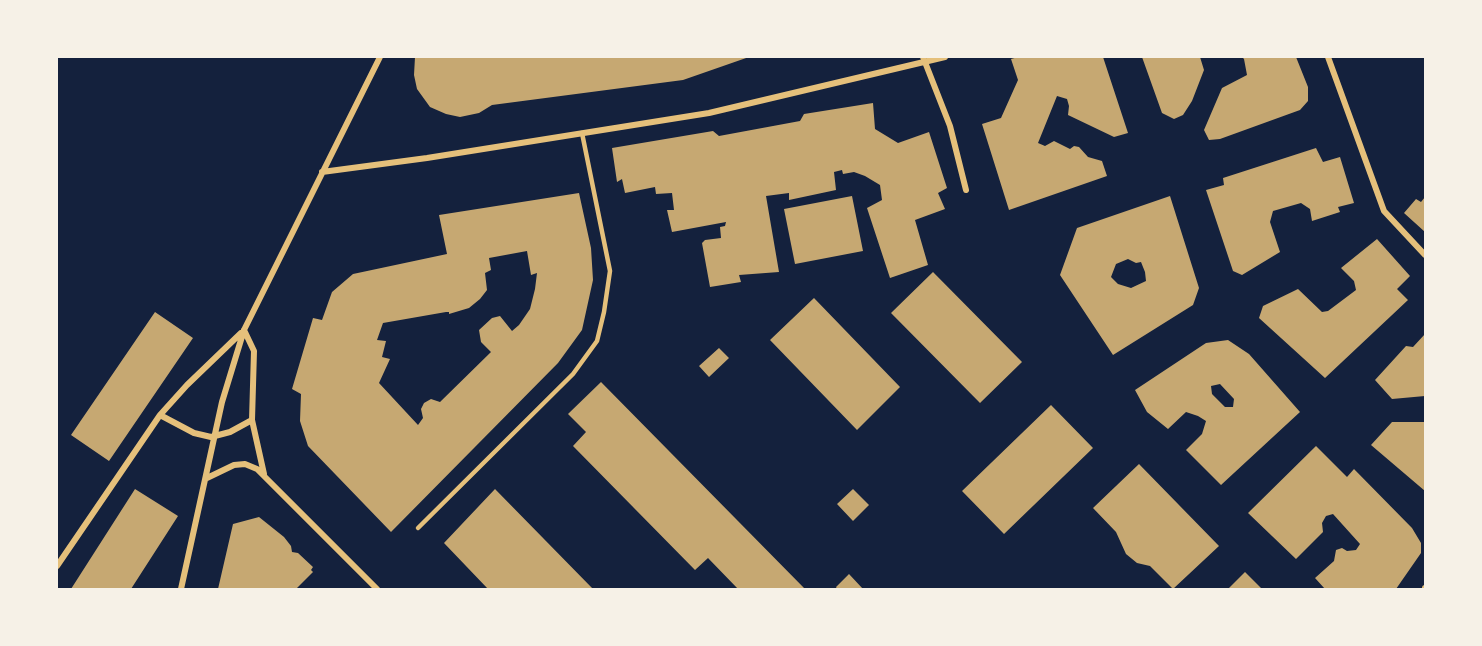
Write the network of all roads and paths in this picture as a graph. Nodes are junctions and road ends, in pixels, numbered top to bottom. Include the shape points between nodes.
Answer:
1 (380, 57) edge
2 (945, 57) edge
3 (1328, 57) edge
4 (924, 60) edge
5 (582, 133) junction
6 (322, 172) junction
7 (966, 190) dead end
8 (1425, 255) edge
9 (244, 330) junction
10 (160, 415) junction
11 (252, 420) junction
12 (215, 437) junction
13 (264, 474) junction
14 (207, 478) junction
15 (418, 528) dead end
16 (57, 566) edge
17 (181, 589) edge
18 (377, 589) edge

1 - 6 street
2 - 4 street
3 - 8 street via 1384,211
4 - 5 street via 709,113
4 - 7 street via 950,126
5 - 6 street
5 - 15 lane via 610,271 597,341 573,374
6 - 9 street
9 - 10 street
9 - 11 street via 254,351
9 - 12 street
10 - 12 street via 194,433
10 - 16 street
11 - 12 street
11 - 13 street
12 - 14 street
13 - 14 street via 240,464
13 - 18 street
14 - 17 street

